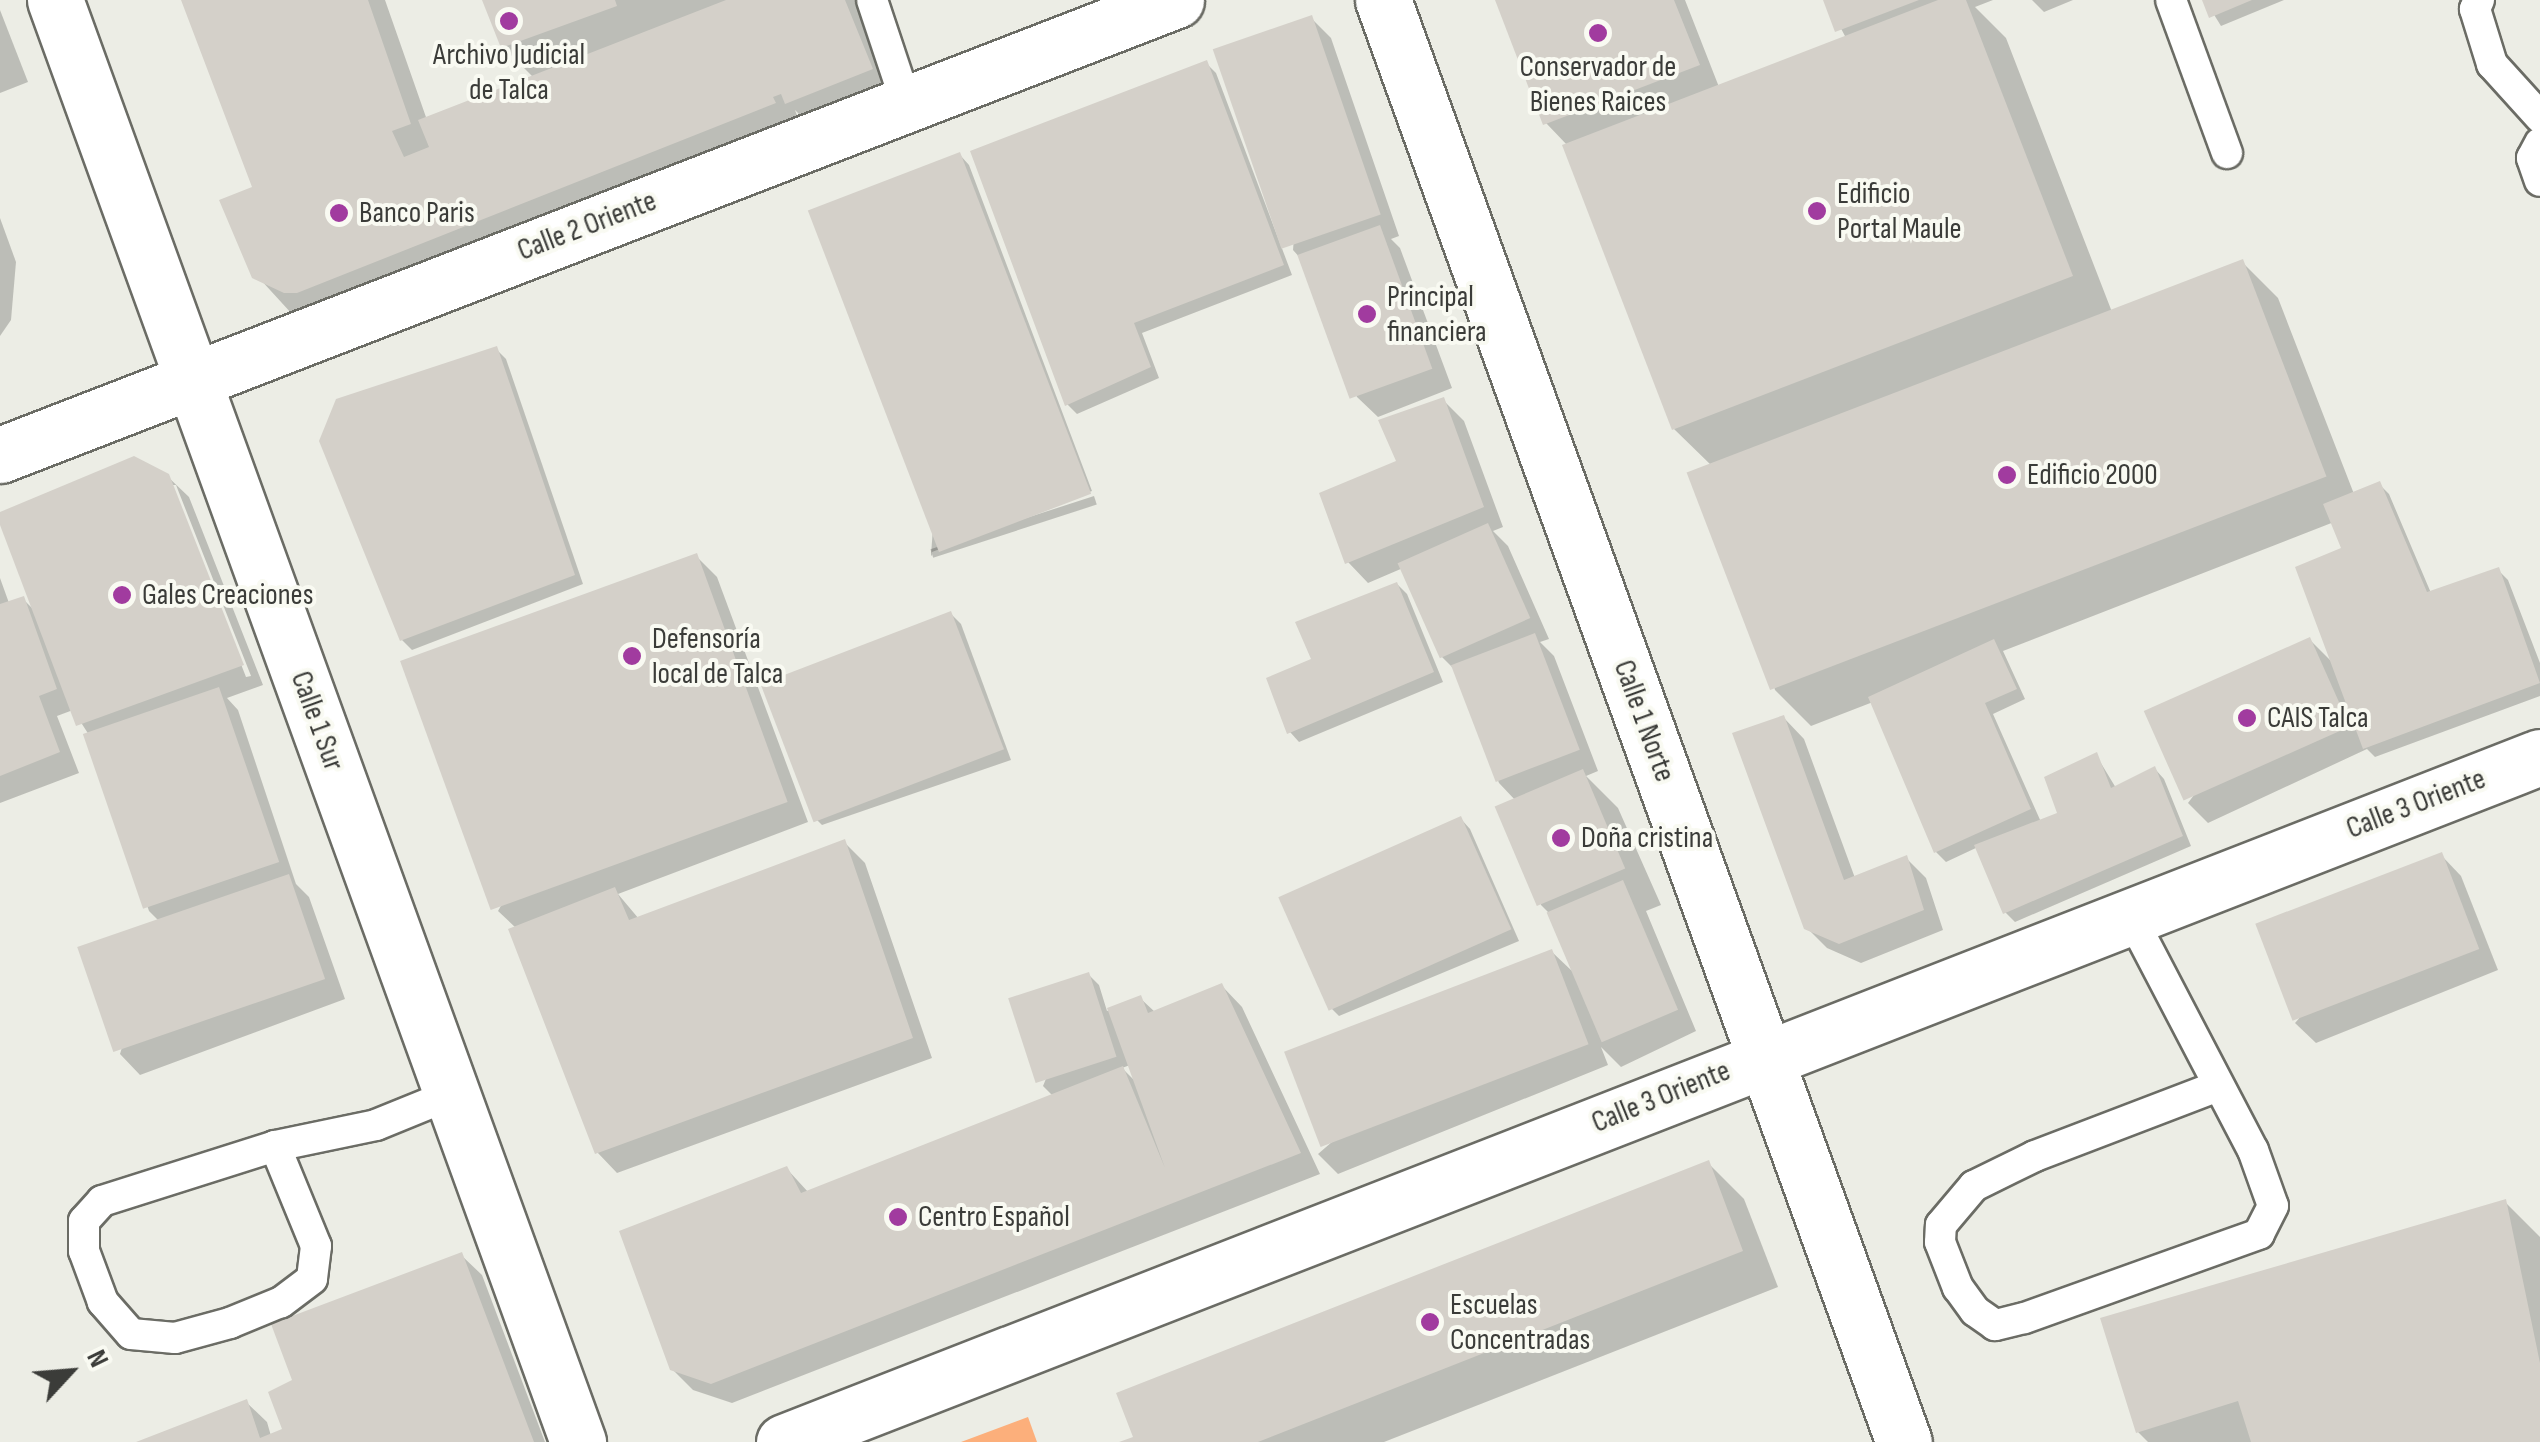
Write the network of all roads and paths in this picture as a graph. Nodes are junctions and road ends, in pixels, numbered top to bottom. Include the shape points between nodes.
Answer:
1 (55, 0) edge
2 (872, 0) edge
3 (1176, 0) edge
4 (1383, 0) edge
5 (2171, 0) edge
6 (2480, 0) edge
7 (907, 105) junction
8 (2540, 117) edge
9 (2540, 143) edge
10 (2227, 153) dead end
11 (2540, 180) edge
12 (193, 379) junction
13 (0, 455) edge
14 (2540, 756) edge
15 (2130, 915) junction
16 (1765, 1056) junction
17 (2218, 1086) junction
18 (452, 1094) junction
19 (275, 1146) junction
20 (578, 1442) edge
21 (784, 1442) edge
22 (1904, 1442) edge

1 - 12 street, Calle 1 Sur
2 - 7 lane
3 - 7 street, Calle 2 Oriente
4 - 16 street, Calle 1 Norte
5 - 10 lane
6 - 8 lane via 2475,9 2492,64
7 - 12 street, Calle 2 Oriente
9 - 11 lane via 2532,158
12 - 13 street, Calle 2 Oriente
12 - 18 street, Calle 1 Sur
14 - 15 street, Calle 3 Oriente
15 - 16 street, Calle 3 Oriente
15 - 17 lane
16 - 21 street, Calle 3 Oriente
16 - 22 street, Calle 1 Norte
17 - 17 lane via 2253,1150 2273,1206 2259,1234 2024,1318 1995,1325 1975,1311 1940,1242 1941,1224 1974,1186 2034,1156
18 - 19 lane via 376,1125
18 - 20 street, Calle 1 Sur
19 - 19 lane via 102,1201 84,1221 84,1251 103,1302 131,1334 175,1338 230,1322 281,1302 312,1278 316,1246

